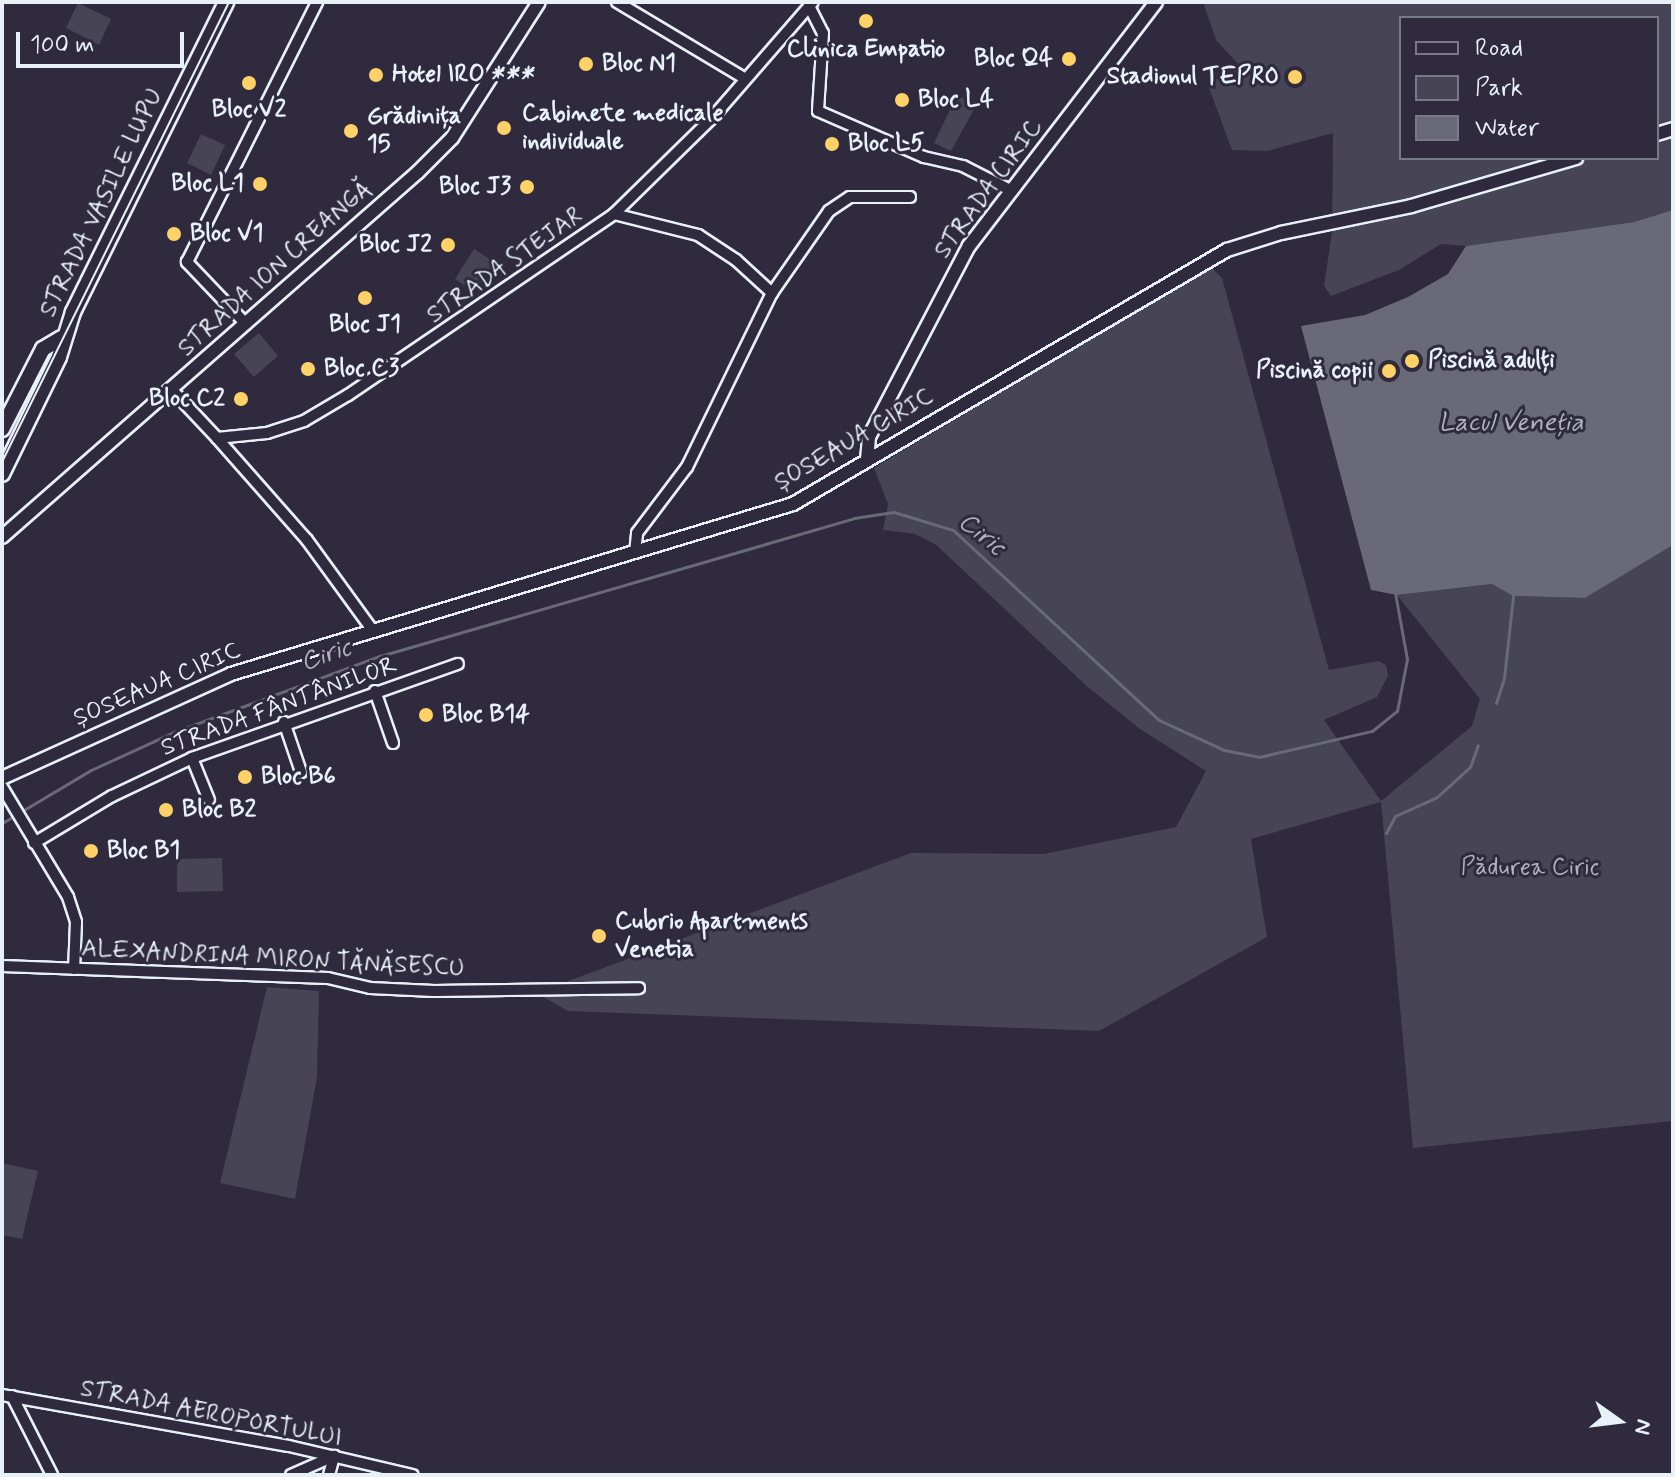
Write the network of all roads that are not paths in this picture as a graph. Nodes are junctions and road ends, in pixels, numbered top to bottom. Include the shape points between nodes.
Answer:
1 (226, 2) edge
2 (317, 2) edge
3 (539, 2) edge
4 (617, 2) edge
5 (1156, 2) edge
6 (811, 4) edge
7 (744, 78) junction
8 (1569, 160) edge
9 (1012, 191) junction
10 (910, 197) dead end
11 (614, 214) junction
12 (772, 293) junction
13 (246, 324) junction
14 (61, 338) junction
15 (172, 390) junction
16 (2, 429) edge
17 (217, 438) junction
18 (867, 460) junction
19 (3, 472) edge
20 (2, 537) edge
21 (635, 553) junction
22 (373, 631) junction
23 (458, 664) dead end
24 (375, 691) junction
25 (284, 722) junction
26 (393, 743) dead end
27 (192, 758) junction
28 (301, 772) dead end
29 (3, 786) edge
30 (209, 800) dead end
31 (32, 839) junction
32 (2, 966) edge
33 (74, 969) junction
34 (639, 988) dead end
35 (7, 1396) edge
36 (334, 1456) junction
37 (52, 1475) edge
38 (291, 1475) edge
39 (329, 1475) edge
40 (413, 1475) edge

1 - 14 main road, STRADA VASILE LUPU
2 - 13 street via 187,262
3 - 13 street, STRADA ION CREANGĂ via 452,138
4 - 7 street
5 - 9 street, STRADA CIRIC
6 - 7 street, STRADA STEJAR
6 - 9 street via 823,33 818,111 924,157 963,166
7 - 11 street, STRADA STEJAR via 713,117
8 - 18 street, ȘOSEAUA CIRIC via 1220,253
9 - 18 street, STRADA CIRIC via 969,246 869,437
10 - 12 street via 840,201
11 - 12 street via 698,235
11 - 17 street, STRADA STEJAR via 523,280 304,421 267,433
12 - 21 street via 687,467 637,533
13 - 15 street, STRADA ION CREANGĂ
14 - 16 main road, STRADA VASILE LUPU via 43,349
14 - 19 main road, STRADA VASILE LUPU via 59,357
15 - 17 street
15 - 20 street, STRADA ION CREANGĂ
17 - 22 street, STRADA FÂNTÂNILOR via 307,540
18 - 21 street, ȘOSEAUA CIRIC via 768,514
21 - 22 street, ȘOSEAUA CIRIC
22 - 29 street, ȘOSEAUA CIRIC via 196,688
23 - 24 street, STRADA FÂNTÂNILOR
24 - 25 street, STRADA FÂNTÂNILOR
24 - 26 street
25 - 27 street, STRADA FÂNTÂNILOR
25 - 28 street
27 - 30 street
27 - 31 street, STRADA FÂNTÂNILOR
29 - 31 street
31 - 33 street via 68,897 76,922
32 - 33 street, ALEXANDRINA MIRON TĂNĂSESCU
33 - 34 street, ALEXANDRINA MIRON TĂNĂSESCU via 328,978 370,988 434,991
35 - 36 street, STRADA AEROPORTULUI
35 - 37 street
36 - 38 street
36 - 39 street
36 - 40 street, STRADA AEROPORTULUI

